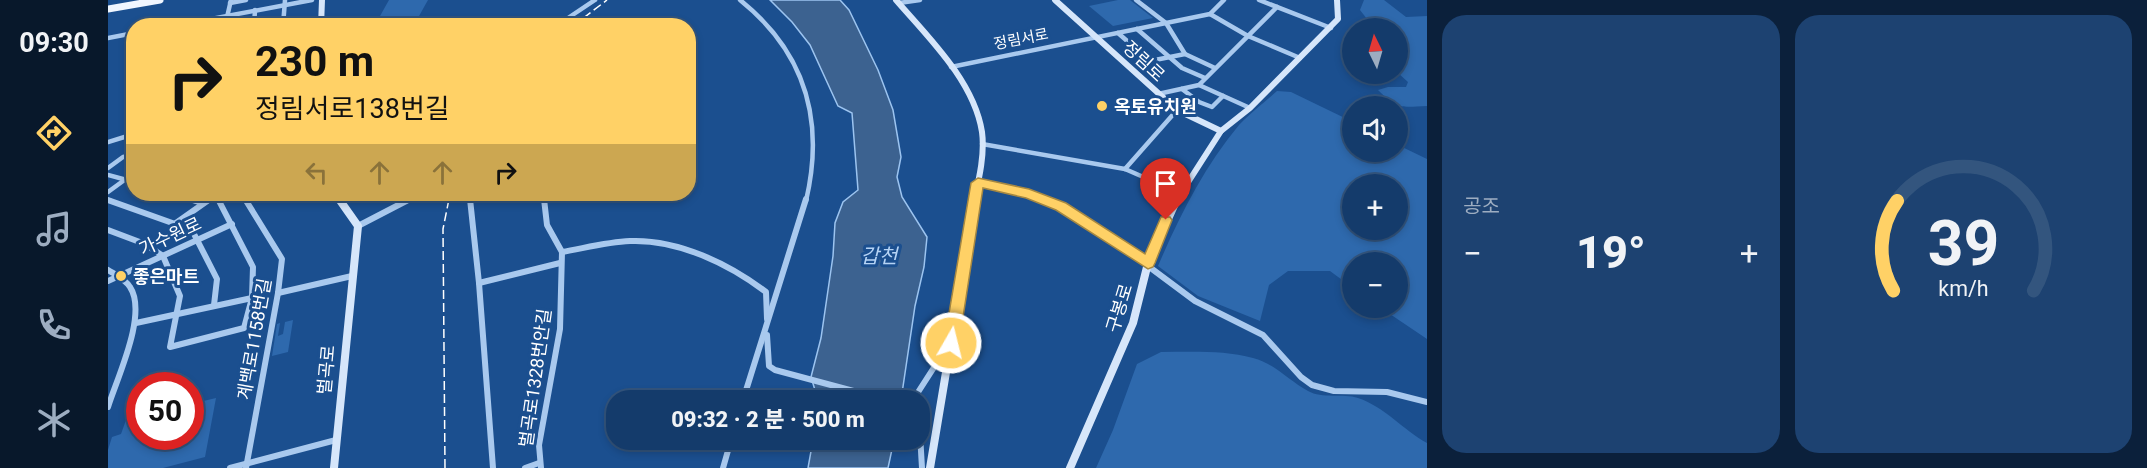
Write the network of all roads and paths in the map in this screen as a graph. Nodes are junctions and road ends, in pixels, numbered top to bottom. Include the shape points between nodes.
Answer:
1 (133, 0) edge
2 (160, 0) edge
3 (246, 0) edge
4 (312, 0) edge
5 (322, 0) edge
6 (595, 0) edge
7 (740, 0) edge
8 (920, 0) edge
9 (1055, 0) edge
10 (1136, 0) edge
11 (1224, 0) edge
12 (1259, 0) edge
13 (1337, 0) edge
14 (230, 2) edge
15 (285, 2) edge
16 (897, 2) edge
17 (108, 4) edge
18 (1277, 7) junction
19 (108, 9) edge
20 (255, 10) junction
21 (1210, 14) junction
22 (227, 16) junction
23 (216, 18) edge
24 (254, 18) edge
25 (284, 18) edge
26 (321, 18) edge
27 (568, 18) dead end
28 (1166, 23) junction
29 (1331, 28) junction
30 (1137, 29) junction
31 (1118, 33) junction
32 (126, 35) edge
33 (1248, 36) junction
34 (108, 38) edge
35 (1096, 38) junction
36 (1185, 54) junction
37 (1170, 57) junction
38 (1300, 58) junction
39 (951, 67) junction
40 (1215, 68) junction
41 (1205, 78) junction
42 (1199, 85) junction
43 (1182, 89) junction
44 (1158, 94) junction
45 (1223, 96) junction
46 (1250, 108) junction
47 (1177, 110) junction
48 (1221, 131) junction
49 (126, 136) edge
50 (108, 142) edge
51 (982, 144) junction
52 (126, 156) edge
53 (108, 168) edge
54 (1125, 169) junction
55 (108, 174) edge
56 (125, 180) joint
57 (978, 183) junction
58 (108, 192) edge
59 (1180, 193) junction
60 (108, 200) edge
61 (195, 201) edge
62 (205, 201) edge
63 (220, 201) edge
64 (246, 201) edge
65 (340, 201) edge
66 (408, 201) edge
67 (470, 201) edge
68 (544, 201) edge
69 (202, 203) junction
70 (176, 223) junction
71 (232, 224) junction
72 (358, 226) junction
73 (108, 230) edge
74 (197, 240) junction
75 (562, 252) junction
76 (163, 256) junction
77 (560, 262) junction
78 (1148, 265) junction
79 (108, 270) edge
80 (120, 275) junction
81 (352, 276) junction
82 (108, 281) edge
83 (479, 283) junction
84 (278, 294) junction
85 (252, 298) junction
86 (214, 305) junction
87 (178, 313) junction
88 (136, 323) junction
89 (767, 326) junction
90 (952, 340) junction
91 (746, 390) edge
92 (851, 390) edge
93 (920, 390) edge
94 (1427, 402) edge
95 (108, 407) edge
96 (336, 440) junction
97 (728, 450) edge
98 (921, 450) edge
99 (540, 465) edge
100 (246, 466) edge
101 (230, 468) edge
102 (334, 468) edge
103 (493, 468) edge
104 (525, 468) edge
105 (723, 468) edge
106 (922, 468) edge
107 (930, 468) edge
108 (1070, 468) edge

1 - 17 main road
2 - 19 main road
3 - 14 street
4 - 15 street
5 - 26 street
6 - 27 street
7 - 89 street via 789,50 806,88 811,114 811,181
8 - 16 street
9 - 35 street, 정림로
10 - 28 street
11 - 21 street
12 - 18 street
13 - 29 street via 1338,20
14 - 22 street
15 - 20 street
15 - 25 street
16 - 39 street
18 - 29 street
18 - 33 street
20 - 22 street
20 - 24 street
21 - 28 street, 정림서로
21 - 33 street
22 - 23 street
28 - 30 street, 정림서로
28 - 36 street
29 - 38 street, 구봉로
30 - 31 street, 정림서로
30 - 37 street
31 - 35 street, 정림서로
31 - 37 street, 정림로 via 1150,61
32 - 34 street
33 - 38 street
33 - 40 street
35 - 39 street, 정림서로
35 - 44 street, 정림로
36 - 37 street, 정림로
36 - 40 street
37 - 41 street via 1182,68
38 - 46 street, 구봉로
39 - 51 street via 979,120
40 - 41 street
41 - 42 street
42 - 43 street
42 - 45 street
43 - 44 street
43 - 45 street via 1212,107
44 - 47 street, 정림로
45 - 46 street
46 - 48 street, 구봉로
47 - 48 street, 정림로
47 - 54 street
48 - 59 street, 구봉로
49 - 50 street
51 - 54 street
51 - 57 street
52 - 53 street
54 - 59 street
55 - 56 street
56 - 58 street
57 - 78 street via 1029,194 1061,206
57 - 90 street
59 - 78 street, 구봉로
60 - 70 street
61 - 69 street
62 - 69 street
63 - 71 street
64 - 84 street, 계백로1158번길 via 282,259
65 - 72 street
66 - 72 street
67 - 83 street, 벌곡로1328번안길
68 - 75 street via 547,228
69 - 70 street
70 - 74 street via 192,230
71 - 74 street, 가수원로
71 - 85 street via 253,267
72 - 81 street, 벌곡로
73 - 76 street via 145,244
74 - 76 street, 가수원로
74 - 86 street via 217,279
75 - 77 street, 벌곡로1328번안길
75 - 89 street via 642,240 711,259 766,292
76 - 80 street, 가수원로
76 - 87 street via 180,296
77 - 83 street
77 - 99 street, 벌곡로1328번안길 via 560,329 539,444
78 - 94 street via 1195,301 1263,334 1312,386 1334,391 1388,392
78 - 108 street, 구봉로 via 1133,323
79 - 80 street
80 - 82 street, 가수원로
80 - 88 street via 132,290
81 - 84 street
81 - 96 street, 벌곡로
83 - 103 street, 벌곡로1328번안길
84 - 100 street, 계백로1158번길
85 - 86 street
85 - 87 street via 244,328 170,347
86 - 87 street
87 - 88 street
88 - 95 street
89 - 91 street
89 - 92 street via 769,366
90 - 93 street
90 - 107 street
96 - 100 street
96 - 102 street, 벌곡로
97 - 105 street
98 - 106 street
99 - 104 street, 벌곡로1328번안길
100 - 101 street

